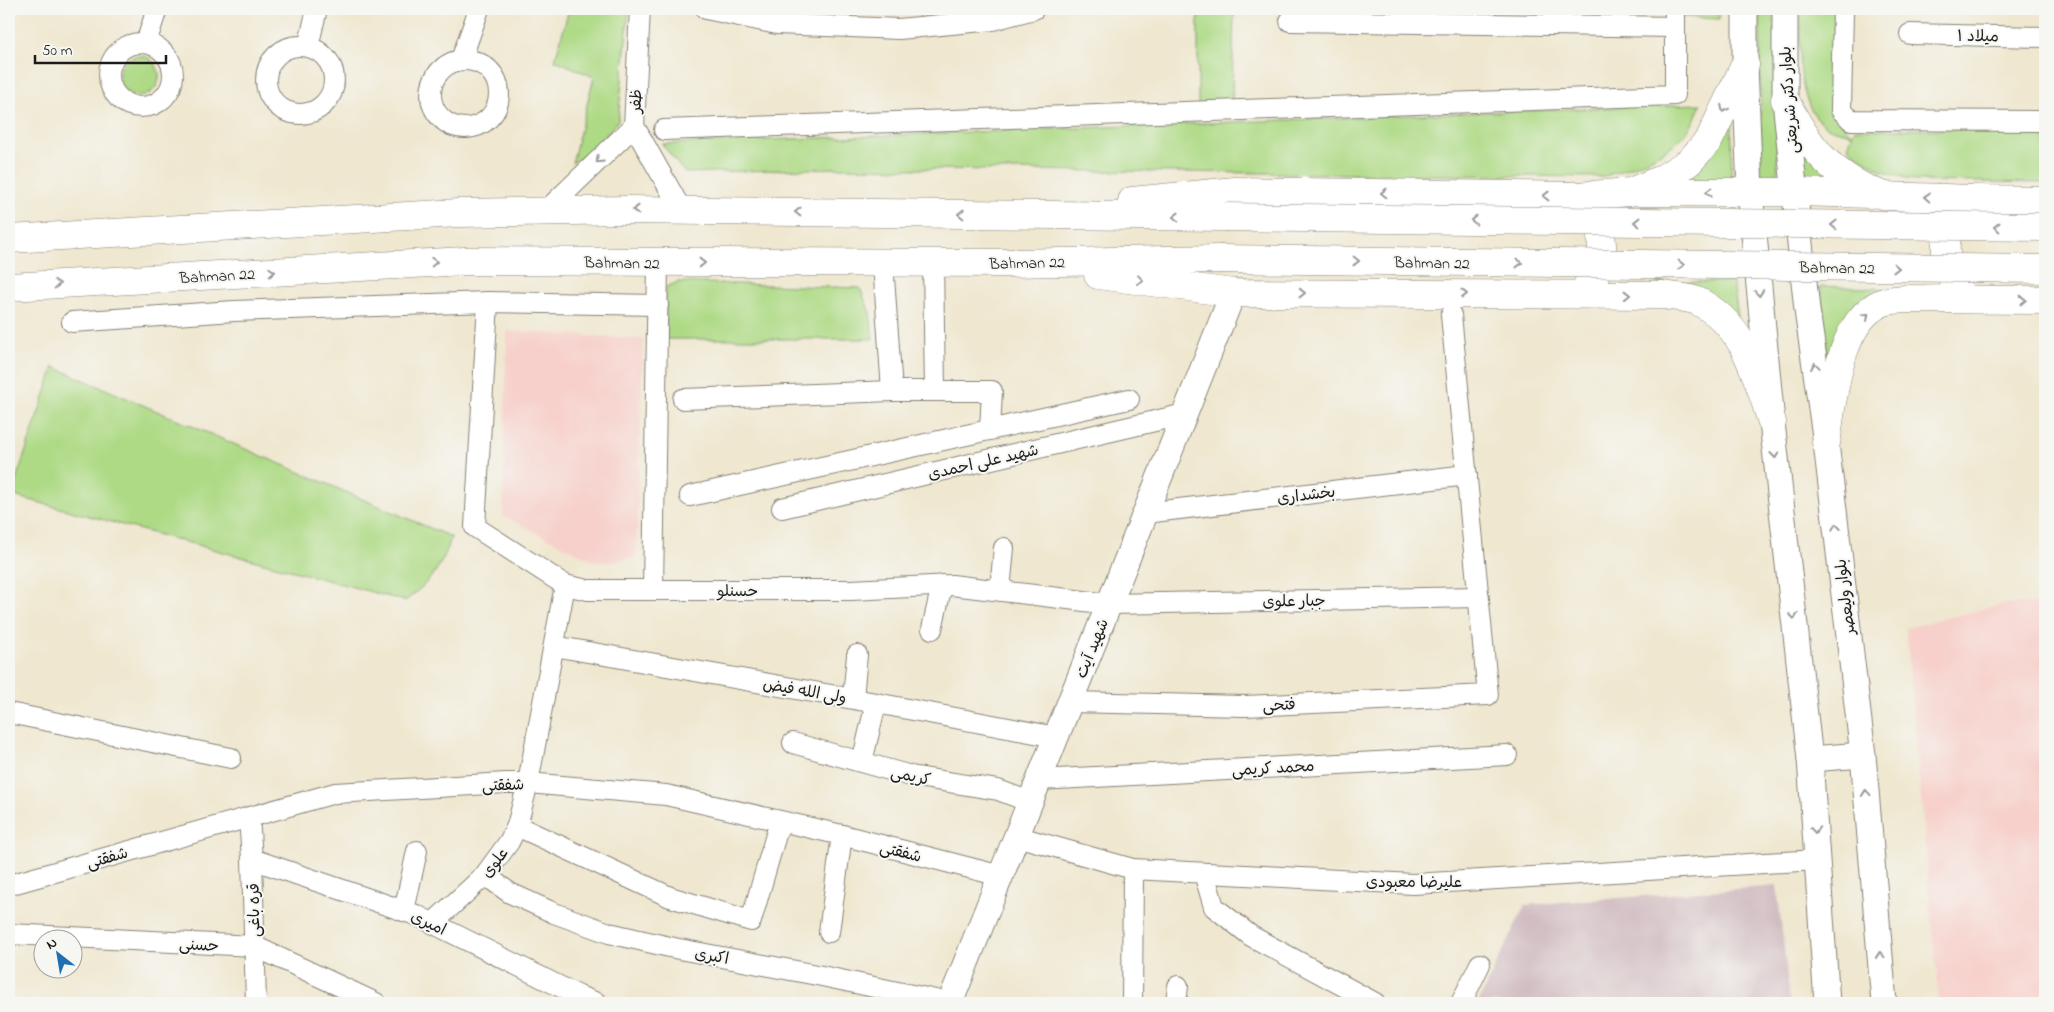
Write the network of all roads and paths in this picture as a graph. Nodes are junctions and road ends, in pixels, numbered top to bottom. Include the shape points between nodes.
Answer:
1 (157, 9) edge
2 (318, 9) edge
3 (479, 9) edge
4 (640, 9) edge
5 (706, 9) edge
6 (1034, 9) edge
7 (1745, 9) edge
8 (1784, 9) edge
9 (1843, 9) edge
10 (934, 17) edge
11 (1497, 17) edge
12 (1675, 18) edge
13 (1290, 21) dead end
14 (1910, 34) dead end
15 (2045, 36) edge
16 (146, 43) dead end
17 (308, 47) dead end
18 (461, 60) dead end
19 (1745, 65) junction
20 (1785, 100) junction
21 (2045, 122) edge
22 (634, 126) junction
23 (664, 130) dead end
24 (1630, 192) junction
25 (1750, 192) junction
26 (1796, 192) junction
27 (1880, 195) junction
28 (1578, 196) junction
29 (1962, 199) junction
30 (2045, 200) edge
31 (682, 211) junction
32 (546, 212) junction
33 (995, 215) junction
34 (2045, 227) edge
35 (9, 239) edge
36 (658, 263) junction
37 (883, 263) junction
38 (933, 263) junction
39 (1005, 263) junction
40 (2045, 270) edge
41 (9, 287) edge
42 (1233, 292) junction
43 (1579, 294) junction
44 (1964, 300) junction
45 (2045, 300) edge
46 (488, 302) junction
47 (658, 305) junction
48 (1451, 314) dead end
49 (72, 322) dead end
50 (892, 391) junction
51 (935, 391) junction
52 (683, 399) dead end
53 (1129, 399) dead end
54 (1184, 414) junction
55 (1772, 422) junction
56 (990, 430) junction
57 (1826, 443) junction
58 (1467, 475) junction
59 (690, 496) dead end
60 (782, 508) dead end
61 (1145, 513) junction
62 (1004, 548) dead end
63 (565, 586) junction
64 (942, 586) junction
65 (653, 590) junction
66 (1000, 590) junction
67 (1478, 597) junction
68 (1109, 604) junction
69 (932, 629) dead end
70 (554, 646) junction
71 (857, 655) dead end
72 (853, 698) junction
73 (876, 702) junction
74 (1070, 702) junction
75 (9, 713) edge
76 (1056, 737) junction
77 (793, 743) dead end
78 (1508, 755) dead end
79 (1863, 755) junction
80 (231, 758) dead end
81 (1810, 759) junction
82 (862, 762) junction
83 (1039, 780) junction
84 (528, 783) junction
85 (1030, 802) junction
86 (249, 817) junction
87 (780, 821) junction
88 (517, 826) junction
89 (842, 835) junction
90 (1016, 836) junction
91 (418, 852) dead end
92 (252, 860) junction
93 (1817, 860) junction
94 (1133, 869) junction
95 (1204, 873) junction
96 (485, 875) junction
97 (1000, 876) junction
98 (9, 885) edge
99 (404, 911) junction
100 (433, 923) junction
101 (829, 932) dead end
102 (9, 934) edge
103 (254, 946) junction
104 (1480, 964) dead end
105 (256, 1003) edge
106 (376, 1003) edge
107 (597, 1003) edge
108 (950, 1003) edge
109 (1132, 1003) edge
110 (1375, 1003) edge
111 (1461, 1003) edge
112 (1827, 1003) edge
113 (1884, 1003) edge

1 - 16 street
2 - 17 street
3 - 18 street
4 - 22 street, ظفر
5 - 10 street via 777,24 899,29
6 - 10 street via 993,20
7 - 19 main road
8 - 20 main road, بلوار دکتر شریعتی
9 - 21 street via 1841,110 1851,120
11 - 12 street
11 - 13 street
12 - 23 street via 1675,95
14 - 15 street, میلاد ۱
19 -> 24 highway via 1703,147 1689,162 1660,180
19 - 25 main road
20 - 26 main road, بلوار دکتر شریعتی
20 - 27 highway via 1801,132 1817,154 1844,177
22 - 31 street, ظفر
22 -> 32 street
25 -> 24 highway
24 - 28 highway
25 - 26 highway
25 -> 55 main road
26 - 27 highway
57 -> 26 main road, بلوار ولیعصر via 1807,310
29 -> 27 highway
28 -> 33 highway via 1236,191
28 - 43 highway via 1596,218 1603,245 1600,264 1592,280
29 - 30 highway
29 - 44 highway via 1949,223 1945,250 1950,276
31 -> 32 highway
33 -> 31 highway
32 - 35 highway via 459,213
34 -> 33 highway, bridge
36 -> 37 highway, Bahman 22
41 -> 36 highway, Bahman 22 via 465,261
36 - 47 street
37 - 38 highway, Bahman 22
37 - 50 street
38 - 39 highway, Bahman 22
38 - 51 street
39 -> 40 highway, Bahman 22, bridge via 1220,259
39 -> 42 highway
42 -> 43 highway
42 - 54 main road, شهید آیت
43 -> 55 highway via 1662,295 1695,300 1718,314 1740,337
44 -> 45 highway
57 -> 44 highway via 1840,362 1850,334 1862,318 1881,303 1904,299
46 - 47 street
46 - 49 street via 234,311
46 - 63 street via 474,527
47 - 65 street
48 - 58 street
50 - 51 street
50 - 52 street
51 - 56 street via 992,391
53 - 56 street
54 - 60 street, شهید علی احمدی
54 - 61 main road, شهید آیت
55 -> 81 main road
56 - 59 street
79 -> 57 main road, بلوار ولیعصر
58 - 61 street, بخشداری
58 - 67 street
61 - 68 main road, شهید آیت
62 - 66 street
63 - 65 street, حسنلو via 588,590
63 - 70 street
64 - 65 street, حسنلو via 851,590
64 - 66 street, حسنلو
64 - 69 street
66 - 68 street, حسنلو
67 - 68 street, جبار علوی
67 - 74 street, فتحی via 1488,695 1245,706
68 - 74 main road, شهید آیت
70 - 72 street, ولی الله فیض
70 - 84 street
71 - 72 street
72 - 73 street, ولی الله فیض
73 - 76 street, ولی الله فیض
73 - 82 street
74 - 76 main road, شهید آیت
75 - 80 street
76 - 83 main road, شهید آیت
77 - 82 street, کریمی
78 - 83 street, محمد کریمی
79 - 81 main road
113 -> 79 main road, بلوار ولیعصر
81 -> 93 main road
82 - 85 street, کریمی via 912,776 998,790
83 - 85 main road, شهید آیت
84 - 86 street, شفقتی via 335,793
84 - 87 street, شفقتی via 666,795
84 - 88 street, علوی
85 - 90 main road, شهید آیت
86 - 92 street, قره باغی
86 - 98 street, شفقتی
87 - 88 street via 752,921 670,897
87 - 89 street, شفقتی
88 - 96 street, علوی
89 - 97 street, شفقتی
89 - 101 street
90 - 94 street, علیرضا معبودی
90 - 97 main road, شهید آیت
91 - 99 street
92 - 99 street, امیری
92 - 103 street, قره باغی
93 - 95 street, علیرضا معبودی via 1413,884
93 - 112 main road
94 - 95 street, علیرضا معبودی
94 - 109 street
95 - 110 street via 1214,907 1251,936
96 - 100 street, علوی
96 - 108 street, اکبری via 510,893 609,933
97 - 108 main road, شهید آیت
99 - 100 street, امیری
100 - 107 street, امیری
102 - 103 street, حسنی
103 - 105 street, قره باغی
103 - 106 street, حسنی
104 - 111 street

